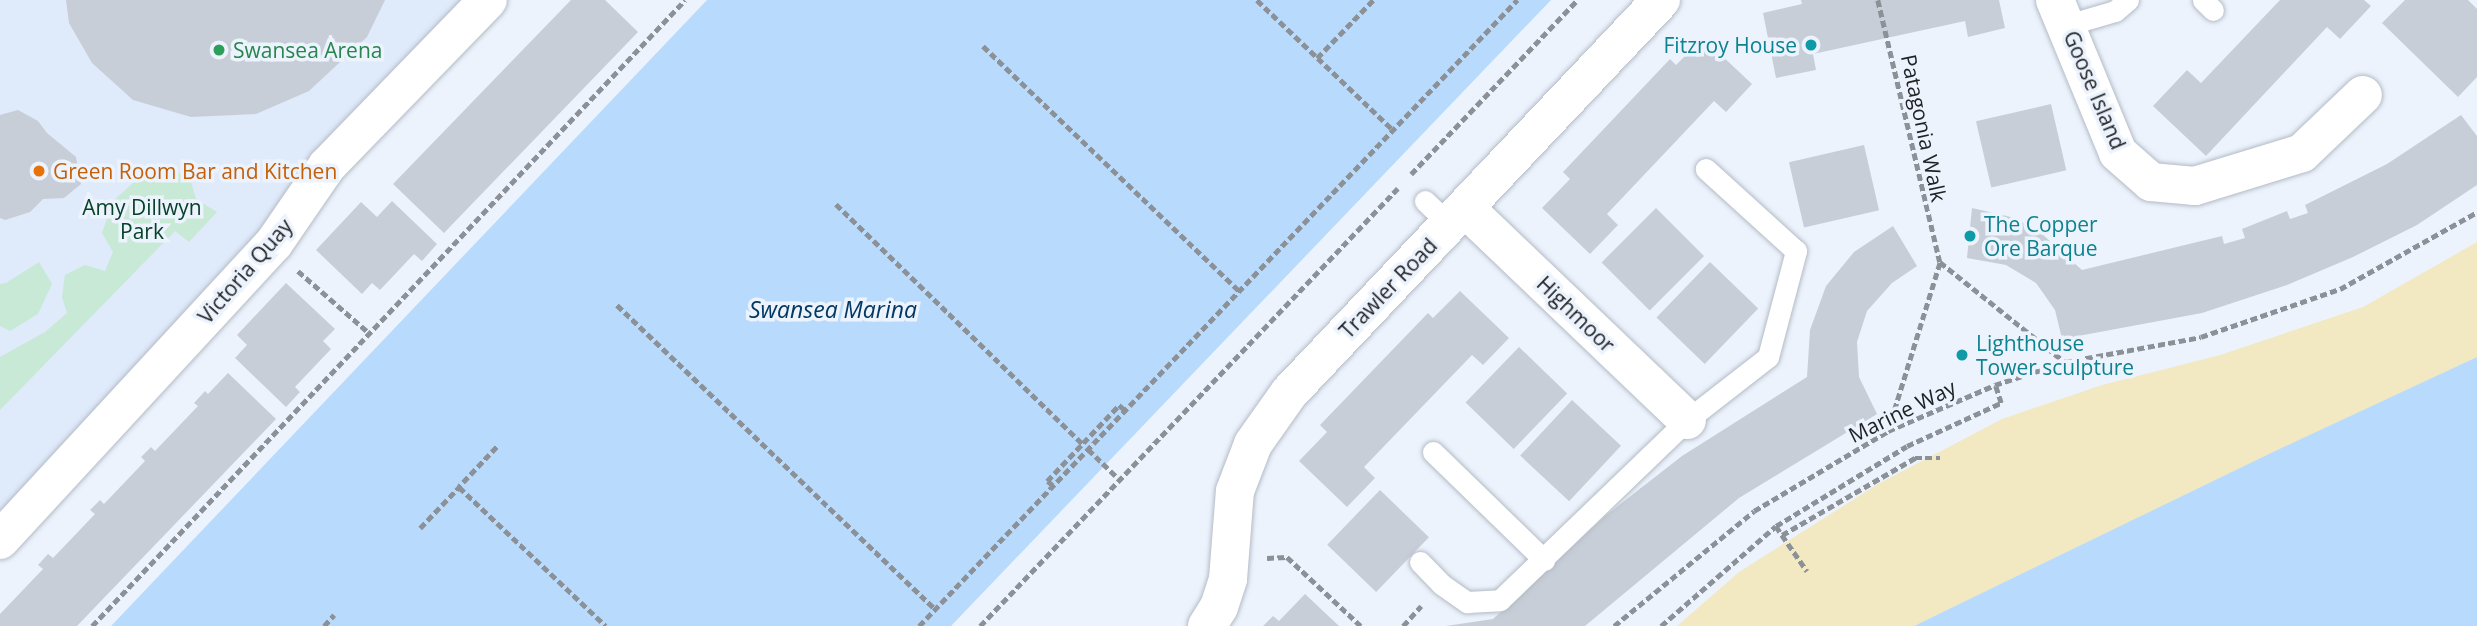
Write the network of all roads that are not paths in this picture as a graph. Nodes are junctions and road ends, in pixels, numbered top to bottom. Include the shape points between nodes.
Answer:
1 (488, 0) edge
2 (1661, 0) edge
3 (2128, 0) edge
4 (2061, 13) edge
5 (2363, 95) dead end
6 (1706, 169) dead end
7 (1447, 211) junction
8 (1687, 420) junction
9 (1433, 452) dead end
10 (0, 540) edge
11 (1544, 560) junction
12 (1420, 562) dead end
13 (1207, 626) edge

1 - 10 street, Victoria Quay via 327,166 274,243
2 - 7 street, Trawler Road
3 - 4 lane via 2115,11
4 - 5 street, Goose Island via 2118,153 2151,182 2195,186 2302,153
6 - 8 lane via 1796,251 1768,357
7 - 8 street, Highmoor
7 - 13 street, Trawler Road via 1289,393 1253,444 1236,491 1222,597
8 - 11 lane
9 - 11 lane
11 - 12 lane via 1500,600 1467,602

